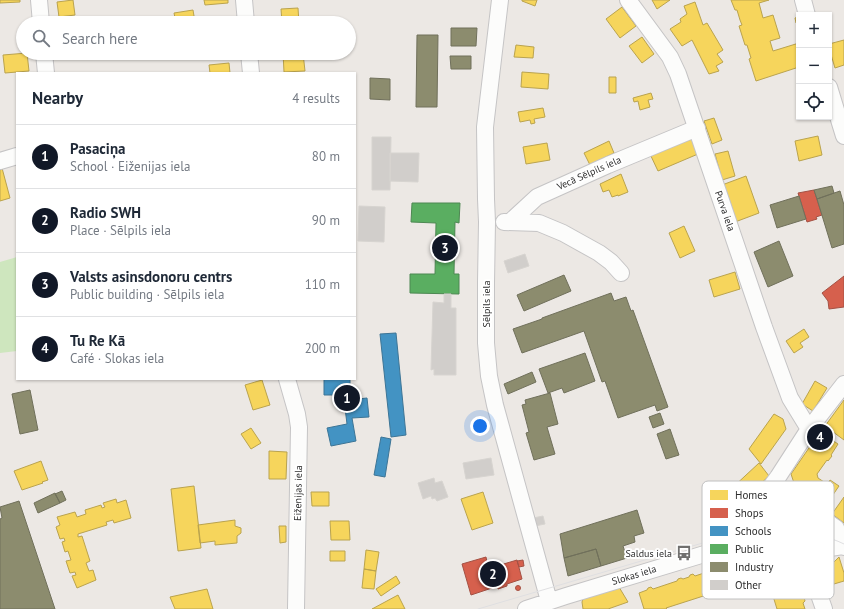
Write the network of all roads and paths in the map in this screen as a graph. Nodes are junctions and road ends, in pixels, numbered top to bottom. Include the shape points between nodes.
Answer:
1 (38, 0) edge
2 (244, 0) edge
3 (500, 0) edge
4 (628, 0) edge
5 (802, 0) edge
6 (806, 12) edge
7 (40, 16) edge
8 (245, 16) edge
9 (45, 60) edge
10 (250, 60) edge
11 (46, 72) edge
12 (251, 72) edge
13 (832, 97) edge
14 (697, 128) junction
15 (844, 136) edge
16 (16, 156) edge
17 (0, 160) edge
18 (487, 222) junction
19 (510, 222) junction
20 (621, 273) dead end
21 (287, 380) edge
22 (844, 384) edge
23 (810, 429) junction
24 (778, 477) junction
25 (775, 481) edge
26 (780, 481) edge
27 (834, 527) edge
28 (844, 546) edge
29 (834, 547) edge
30 (702, 554) edge
31 (821, 599) edge
32 (549, 601) junction
33 (567, 602) edge
34 (296, 609) edge
35 (526, 609) edge
36 (824, 609) edge

1 - 7 street
2 - 8 street
3 - 18 street, Sēlpils iela via 485,127
4 - 14 street, Purva iela via 670,57
5 - 6 street
9 - 11 street
10 - 12 street
13 - 15 street
14 - 19 street, Vecā Sēlpils iela via 608,164 537,197
14 - 23 street, Purva iela via 790,398
16 - 17 street
18 - 19 street
18 - 32 street, Sēlpils iela via 486,344 490,376 495,405
19 - 20 street via 538,223 563,233 599,253
21 - 34 street, Eiženijas iela via 299,427
22 - 23 street
23 - 24 street
24 - 25 street
24 - 26 street
27 - 28 street
28 - 29 street, Slokas iela
30 - 33 street, Slokas iela
31 - 36 street
32 - 33 street, Slokas iela
32 - 35 street, Slokas iela

